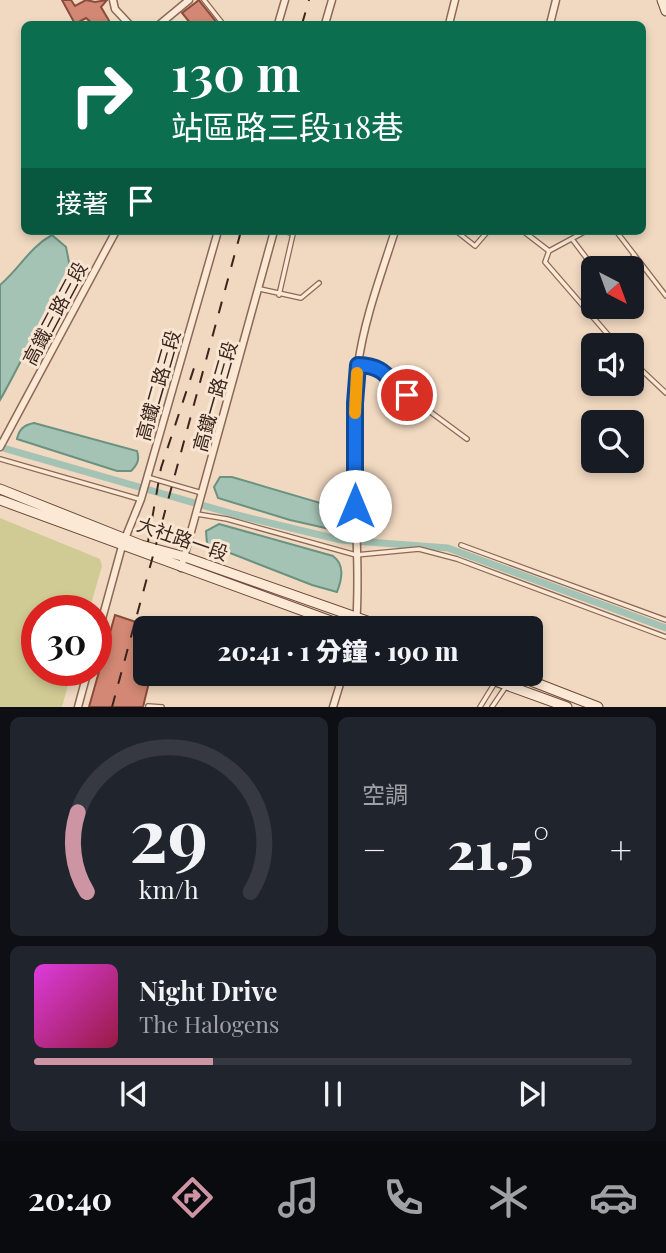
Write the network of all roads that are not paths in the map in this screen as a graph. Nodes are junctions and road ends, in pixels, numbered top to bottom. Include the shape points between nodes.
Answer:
1 (113, 0) edge
2 (189, 0) edge
3 (204, 0) edge
4 (285, 0) edge
5 (332, 0) edge
6 (455, 0) edge
7 (556, 0) edge
8 (662, 0) edge
9 (666, 11) edge
10 (126, 21) edge
11 (164, 21) edge
12 (221, 21) edge
13 (279, 21) edge
14 (327, 21) edge
15 (450, 21) edge
16 (551, 21) edge
17 (114, 235) edge
18 (217, 235) edge
19 (273, 235) edge
20 (293, 235) edge
21 (394, 235) edge
22 (461, 235) edge
23 (485, 235) edge
24 (528, 235) edge
25 (579, 235) edge
26 (619, 235) edge
27 (572, 239) junction
28 (549, 251) junction
29 (585, 256) edge
30 (634, 256) edge
31 (644, 268) edge
32 (319, 283) dead end
33 (260, 289) junction
34 (279, 295) junction
35 (666, 296) edge
36 (607, 333) edge
37 (358, 365) junction
38 (644, 372) edge
39 (666, 393) edge
40 (467, 439) dead end
41 (0, 447) edge
42 (0, 459) edge
43 (147, 477) junction
44 (0, 489) edge
45 (203, 493) junction
46 (141, 499) junction
47 (0, 500) edge
48 (197, 514) junction
49 (123, 541) junction
50 (461, 545) dead end
51 (356, 555) junction
52 (185, 557) junction
53 (181, 568) junction
54 (108, 595) edge
55 (327, 616) edge
56 (332, 616) edge
57 (354, 616) edge
58 (666, 620) edge
59 (666, 637) edge
60 (84, 686) edge
61 (339, 686) edge
62 (493, 686) edge
63 (506, 686) edge
64 (510, 686) edge
65 (541, 686) edge
66 (148, 706) edge
67 (78, 707) edge
68 (162, 707) edge
69 (333, 707) edge
70 (480, 707) edge
71 (492, 707) edge
72 (567, 707) edge
73 (598, 707) edge

1 - 10 street
2 - 11 street
3 - 12 lane
4 - 13 street
5 - 14 street
6 - 15 street
7 - 16 street
8 - 9 street
17 - 41 street, 高鐵三路三段
18 - 43 street, 高鐵二路三段
19 - 33 street, 高鐵一路三段
20 - 34 lane
21 - 37 street
22 - 23 lane via 475,246
24 - 28 lane
25 - 27 lane
26 - 30 lane
27 - 28 lane
27 - 29 lane
28 - 36 lane via 545,261
31 - 35 lane
32 - 34 lane via 301,298
33 - 34 lane
33 - 45 street, 高鐵一路三段
37 - 40 lane via 374,365 385,372 394,385
37 - 51 street
38 - 39 lane
42 - 46 lane
43 - 45 lane
43 - 46 street, 高鐵二路三段
44 - 49 street, 大社路一段
45 - 48 street, 高鐵一路三段
46 - 49 street, 高鐵二路三段
47 - 49 street, 大社路一段
48 - 51 lane
48 - 52 street, 高鐵一路三段
49 - 52 street, 大社路一段
49 - 53 street, 大社路一段
49 - 54 street, 高鐵二路三段
50 - 58 lane
51 - 57 street
51 - 59 lane via 419,549 457,559
52 - 53 street, 高鐵一路三段
52 - 56 street, 大社路一段
53 - 55 street, 大社路一段
60 - 67 street
61 - 69 street
62 - 70 lane
63 - 71 lane
64 - 72 street
65 - 73 street
66 - 68 lane

